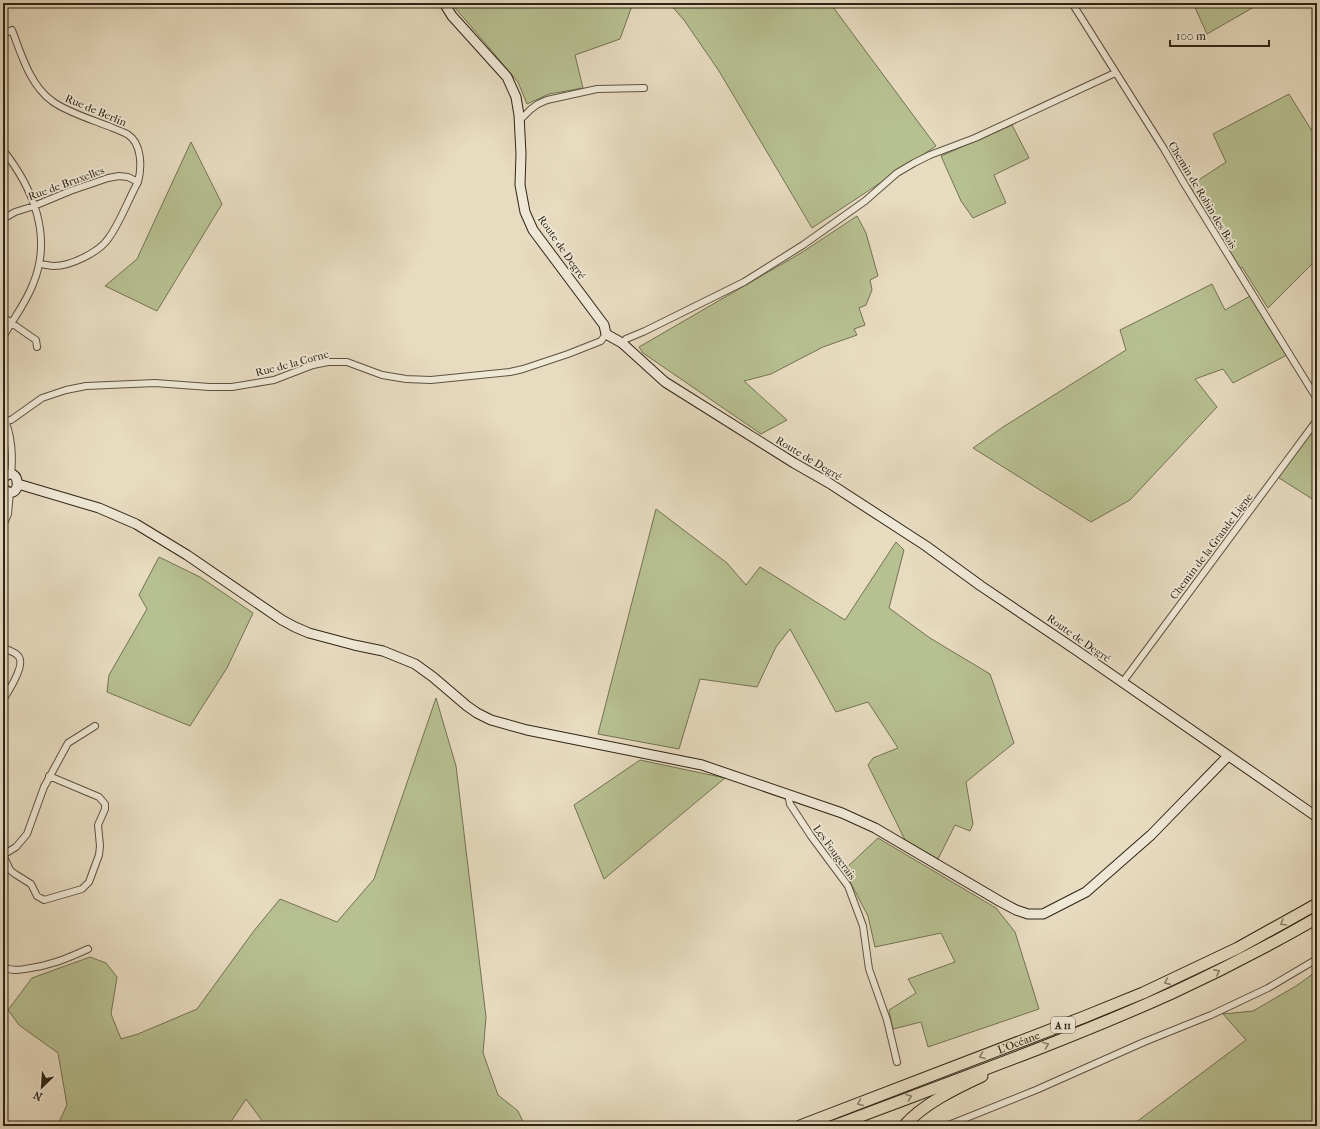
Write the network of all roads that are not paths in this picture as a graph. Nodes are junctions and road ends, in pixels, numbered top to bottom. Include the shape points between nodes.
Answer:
1 (444, 3) edge
2 (1072, 3) edge
3 (3, 34) edge
4 (1115, 72) junction
5 (644, 88) dead end
6 (519, 121) junction
7 (3, 150) edge
8 (138, 182) junction
9 (34, 206) junction
10 (3, 218) edge
11 (39, 264) junction
12 (3, 317) edge
13 (12, 322) junction
14 (606, 334) junction
15 (3, 337) edge
16 (622, 342) junction
17 (37, 347) dead end
18 (1317, 399) edge
19 (4, 419) edge
20 (1317, 420) edge
21 (7, 476) edge
22 (18, 484) junction
23 (7, 490) edge
24 (3, 526) edge
25 (3, 648) edge
26 (1122, 683) junction
27 (3, 700) edge
28 (95, 726) dead end
29 (1228, 756) junction
30 (49, 776) junction
31 (788, 794) junction
32 (1317, 817) edge
33 (3, 855) edge
34 (1317, 904) edge
35 (1317, 918) edge
36 (88, 949) dead end
37 (1317, 959) edge
38 (3, 963) edge
39 (1010, 1059) junction
40 (897, 1062) dead end
41 (800, 1126) edge
42 (834, 1126) edge
43 (904, 1126) edge
44 (946, 1126) edge

1 - 6 street, Route de Degré via 452,16 507,77 516,97
2 - 4 street, Chemin de Robin des Bois
3 - 8 street, Rue de Berlin via 12,30 22,58 36,85 51,101 128,134 138,148 141,164
4 - 16 street via 975,138 914,163 897,173 865,201 803,245 744,282
4 - 18 street, Chemin de Robin des Bois
5 - 6 street via 597,89 547,100 531,109
6 - 14 street, Route de Degré via 520,185 525,212 533,230 604,325
7 - 9 street via 25,182
8 - 9 street, Rue de Bruxelles via 128,177 108,178
8 - 11 street, Rue de Berlin via 108,239 100,248 81,259 62,265
9 - 10 street, Rue de Bruxelles
9 - 11 street via 41,236
11 - 13 street via 30,292
12 - 13 street
13 - 15 street
13 - 17 street via 36,340
14 - 16 street, Route de Degré
14 - 19 street, Rue de la Corne via 601,341 510,372 431,380 406,379 382,375 347,362 328,362 274,380 232,387 155,383 86,386 42,398 11,420
16 - 26 street, Route de Degré via 665,382 926,546
19 - 21 street via 11,444 12,465
20 - 26 street, Chemin de la Grande Ligne
21 - 22 street via 16,478
22 - 23 street via 16,490
22 - 31 street via 104,510 136,524 295,628 404,659 426,671 467,706 491,720 527,730 702,765
23 - 24 street via 8,514
25 - 27 street via 16,653 20,663 15,679
26 - 29 street, Route de Degré
28 - 30 street via 68,743
29 - 31 street via 1151,835 1086,892 1043,914 1028,914 1016,910 875,828
29 - 32 street, Route de Degré
30 - 33 street via 27,834 16,847
30 - 33 street via 99,797 105,804 98,825 99,855 89,882 82,889 44,900 38,896 31,884 10,870
31 - 40 street, Les Fougerais via 790,804 848,886 863,926 869,968
34 -> 41 highway, L’Océane / A 11 via 1238,948 1137,995
39 -> 35 highway, L’Océane / A 11 via 1172,993
36 - 38 street via 35,968 14,970 6,968
37 - 44 street via 1268,988 1211,1015
42 -> 39 highway, L’Océane / A 11
39 - 43 highway via 996,1070 937,1101

